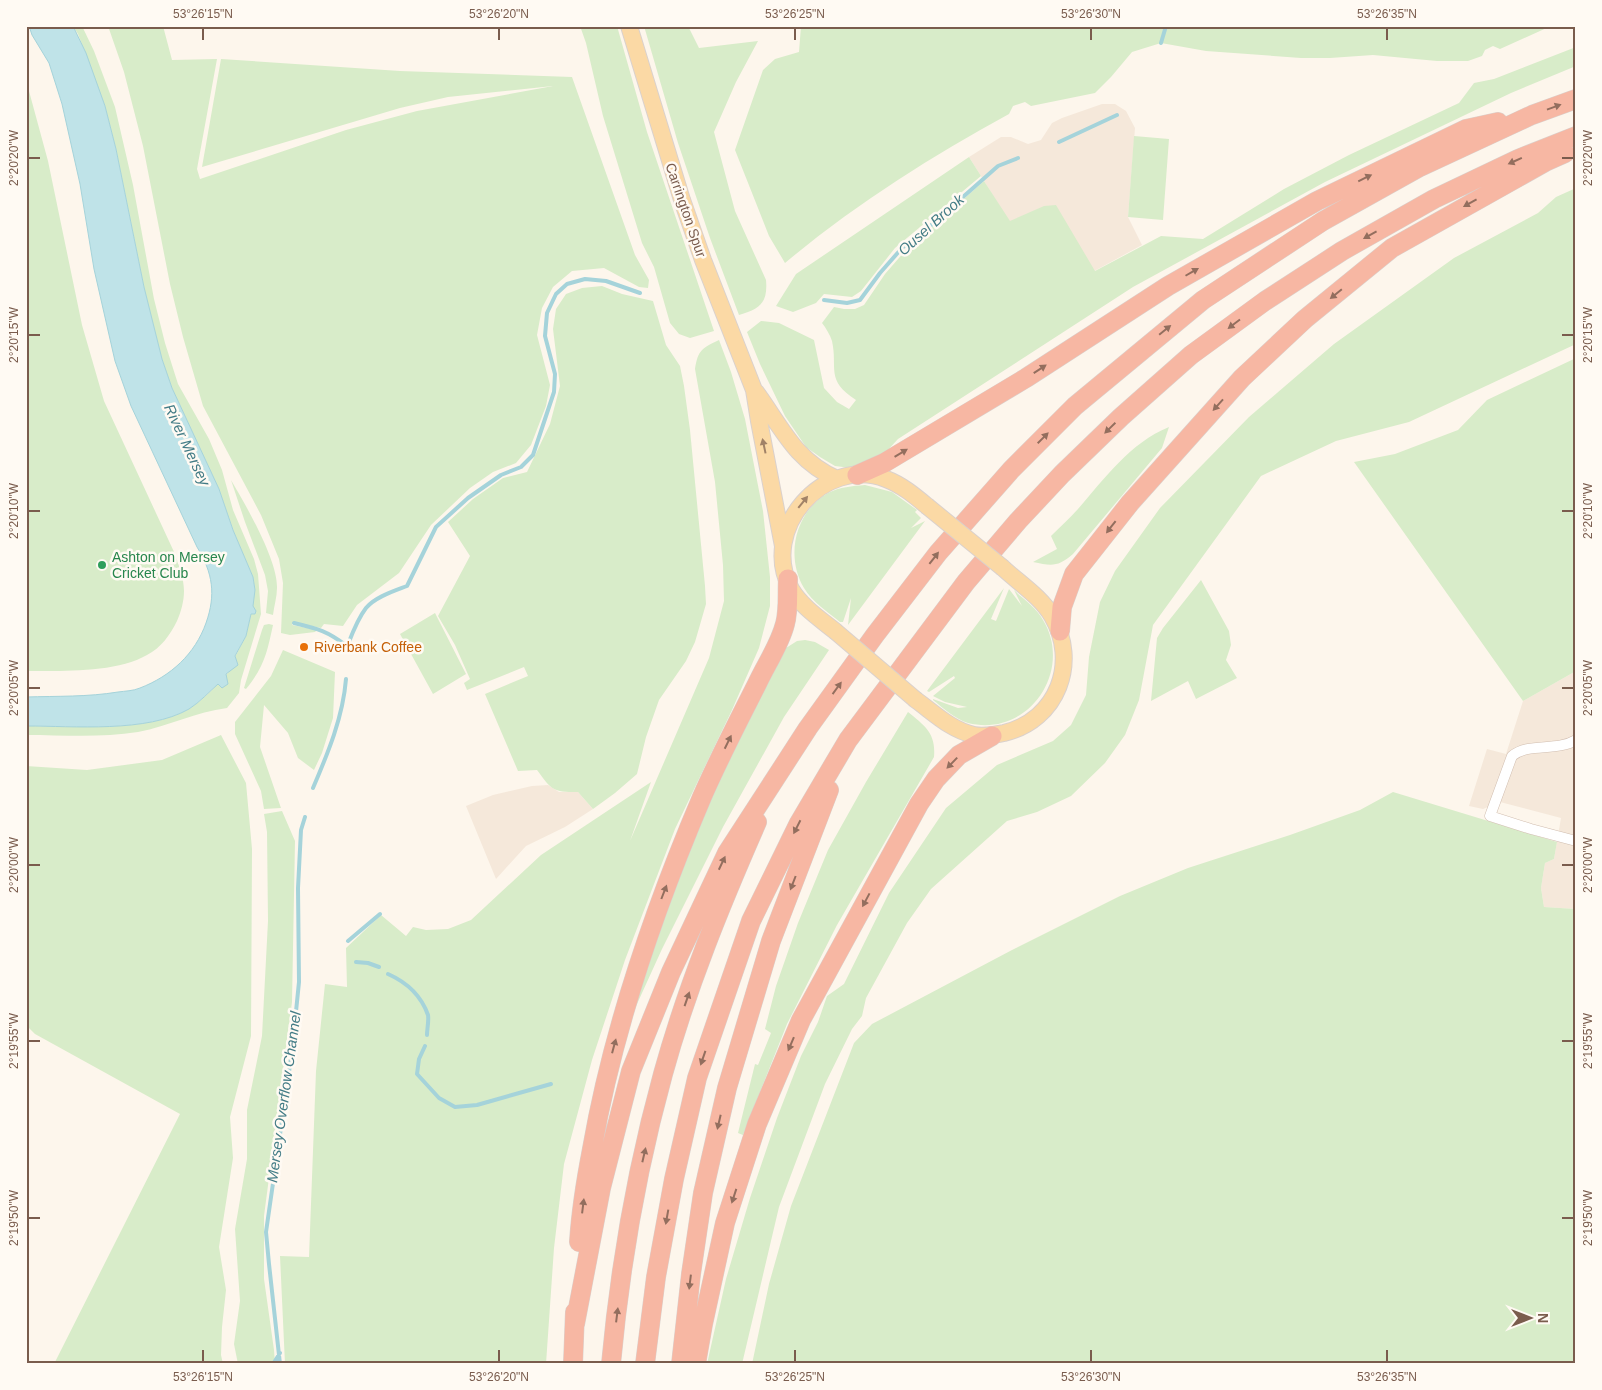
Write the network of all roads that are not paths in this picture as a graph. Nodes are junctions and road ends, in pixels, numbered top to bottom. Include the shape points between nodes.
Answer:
1 (629, 26) edge
2 (1576, 99) edge
3 (1532, 115) junction
4 (1576, 136) edge
5 (1576, 148) edge
6 (754, 390) junction
7 (857, 475) junction
8 (837, 479) junction
9 (783, 546) junction
10 (788, 579) junction
11 (1060, 631) junction
12 (808, 728) junction
13 (992, 736) junction
14 (848, 740) junction
15 (1576, 740) edge
16 (1576, 841) edge
17 (575, 1324) junction
18 (573, 1364) edge
19 (611, 1364) edge
20 (644, 1364) edge
21 (681, 1364) edge
22 (696, 1364) edge

1 - 6 main road, Carrington Spur via 682,200
3 -> 2 highway
7 -> 3 highway via 884,463 1026,378 1168,286 1317,201 1466,129
12 -> 3 highway via 944,546 1011,470 1075,406 1132,357 1203,300 1323,221 1418,168
4 -> 14 highway via 1434,199 1342,251 1265,301 1192,355 1108,430 1018,521 966,582
5 -> 11 highway via 1392,248 1306,319 1242,378 1130,503 1074,574 1062,607
6 - 8 main road, Carrington Spur via 786,438 807,461
9 -> 6 main road, Carrington Spur
7 - 8 main road
7 - 11 main road, bridge via 885,479 916,496 1041,602 1052,614
9 -> 8 main road via 795,512 808,496
9 - 10 main road, Carrington Spur
10 - 13 main road, Carrington Spur, bridge via 802,603 916,700 952,727 975,735
17 -> 10 highway via 586,1182 603,1090 621,1020 649,934 693,820 782,634 787,612
11 - 13 main road via 1064,658 1059,687 1053,698 1039,716 1026,725
17 -> 12 highway via 601,1188 635,1062 671,972 727,853
19 -> 12 highway via 631,1218 663,1073 720,907 764,808
13 -> 22 highway via 959,756 936,779 918,804 801,1020 757,1124 725,1224
14 -> 20 highway via 799,823 751,921 697,1078 674,1179
14 -> 21 highway via 771,941 727,1088 703,1193
15 - 16 street via 1561,746 1520,750 1512,756 1490,816
17 - 18 highway

